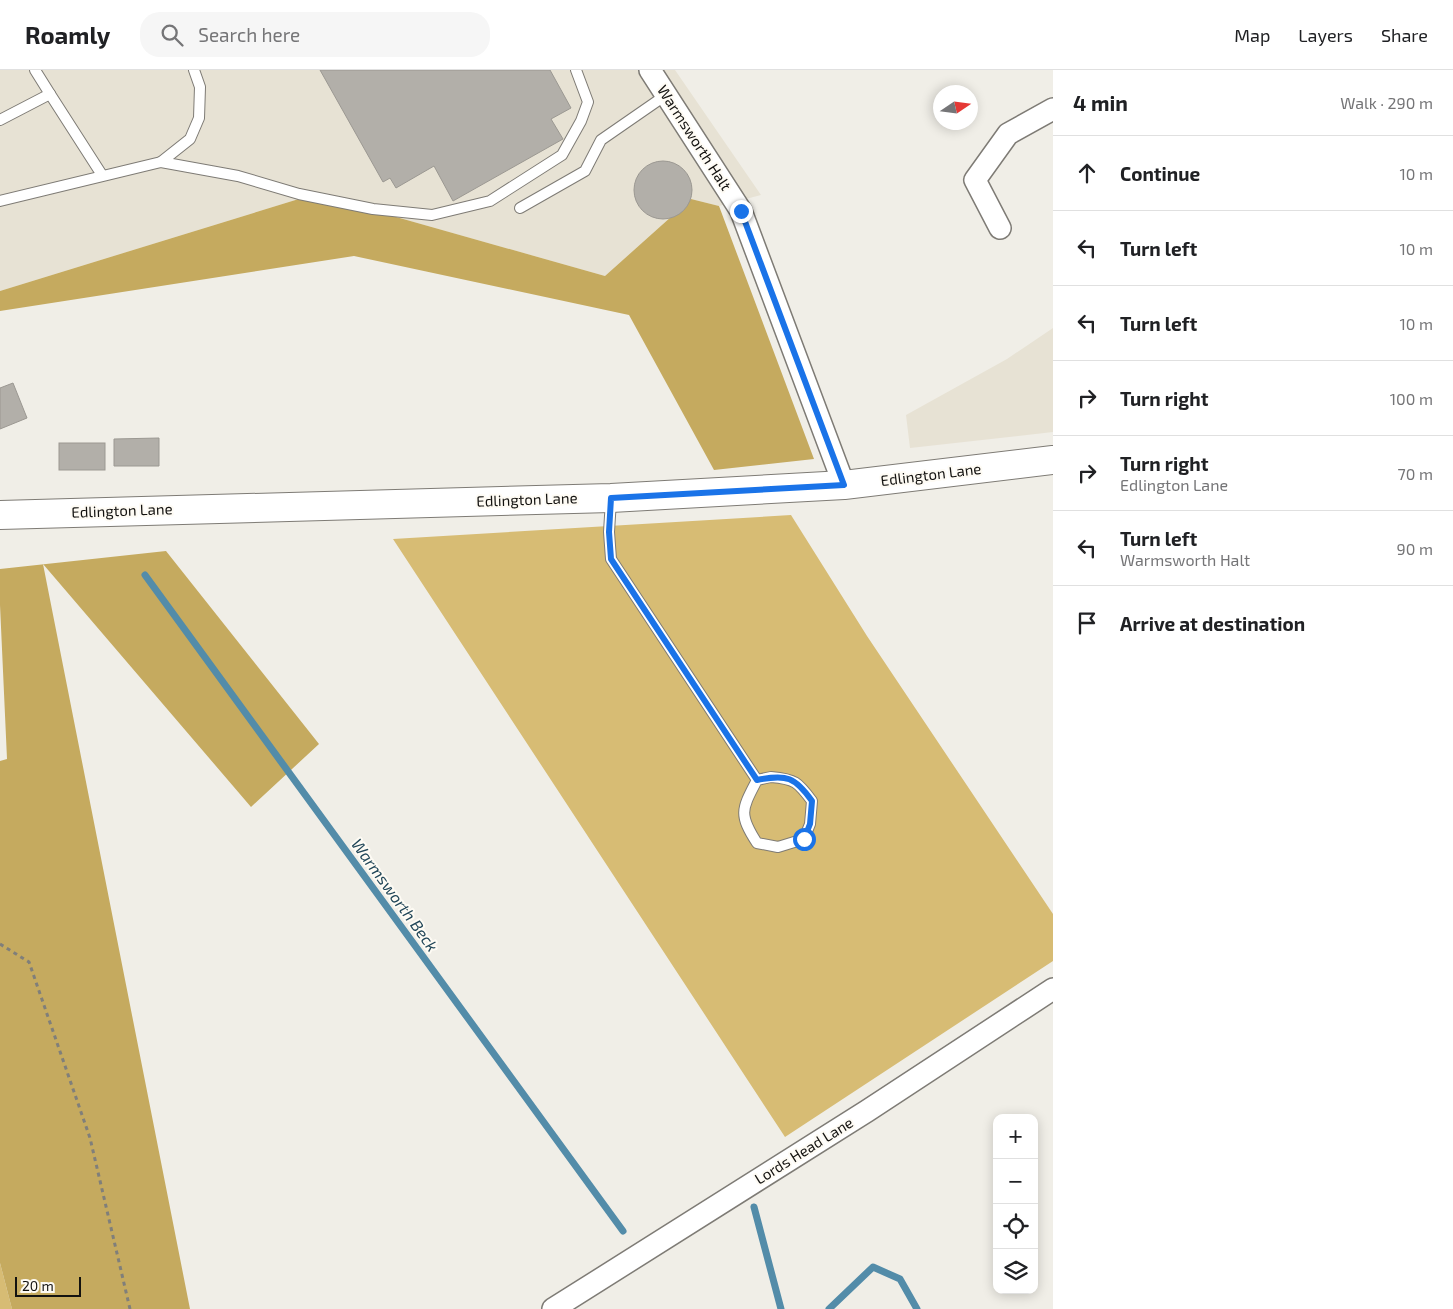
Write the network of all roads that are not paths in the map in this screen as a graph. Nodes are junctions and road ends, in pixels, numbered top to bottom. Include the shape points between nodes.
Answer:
1 (35, 70) edge
2 (194, 70) edge
3 (576, 70) edge
4 (650, 70) edge
5 (50, 94) junction
6 (666, 95) junction
7 (1053, 109) edge
8 (0, 120) edge
9 (161, 162) junction
10 (102, 176) junction
11 (0, 201) edge
12 (520, 208) dead end
13 (1000, 228) dead end
14 (1053, 460) edge
15 (844, 485) junction
16 (611, 498) junction
17 (0, 515) edge
18 (757, 780) junction
19 (1053, 989) edge
20 (553, 1309) edge

1 - 5 lane
2 - 9 lane via 200,87 199,118 190,139
3 - 9 lane via 588,102 582,121 562,155 490,201 432,215 373,209 299,194 238,176
4 - 6 street, Warmsworth Halt
5 - 8 lane
5 - 10 lane
6 - 12 lane via 602,140 585,171
6 - 15 street, Warmsworth Halt via 741,211
7 - 13 street via 1008,134 975,180
9 - 10 lane
10 - 11 lane
14 - 15 main road, Edlington Lane
15 - 16 main road, Edlington Lane
16 - 17 main road, Edlington Lane
16 - 18 lane via 611,559
18 - 18 lane via 744,806 746,826 757,843 778,847 804,839 810,824 812,801 802,787 790,778
19 - 20 street, Lords Head Lane

